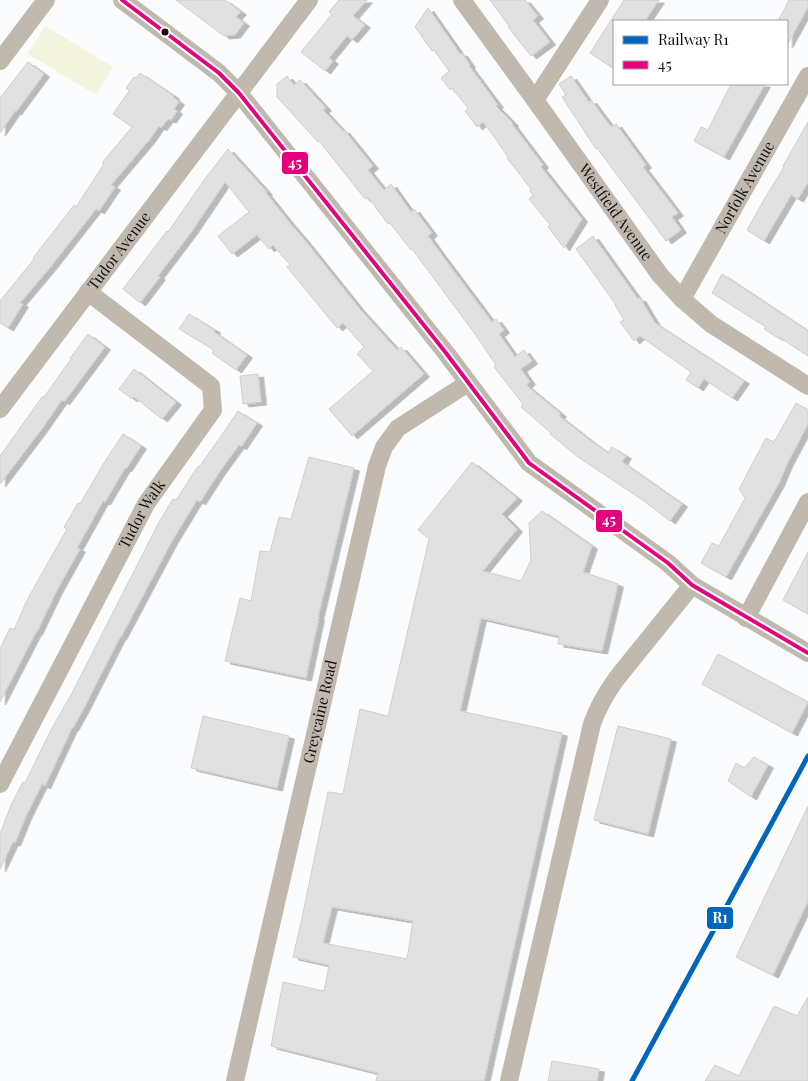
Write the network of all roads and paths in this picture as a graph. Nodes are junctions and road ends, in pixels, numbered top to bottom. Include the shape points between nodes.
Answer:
1 (46, 0) edge
2 (122, 0) edge
3 (309, 0) edge
4 (462, 0) edge
5 (600, 0) edge
6 (0, 61) edge
7 (808, 76) edge
8 (239, 92) junction
9 (535, 100) junction
10 (88, 292) junction
11 (682, 299) junction
12 (468, 383) junction
13 (808, 386) edge
14 (0, 409) edge
15 (808, 502) edge
16 (692, 585) junction
17 (746, 618) junction
18 (808, 653) edge
19 (0, 784) edge
20 (235, 1081) edge
21 (509, 1081) edge

1 - 6 street
2 - 8 street via 219,73
3 - 8 street, Tudor Avenue
4 - 9 street, Westfield Avenue
5 - 9 street
7 - 11 street, Norfolk Avenue
8 - 10 street, Tudor Avenue
8 - 12 street
9 - 11 street, Westfield Avenue via 660,275
10 - 14 street, Tudor Avenue
10 - 19 street, Tudor Walk via 211,386 213,410 146,504
11 - 13 street, Westfield Avenue via 711,324
12 - 16 street via 529,463 668,563
12 - 20 street, Greycaine Road via 398,428 384,447 377,466
15 - 17 street
16 - 17 street
16 - 21 street via 597,707
17 - 18 street

